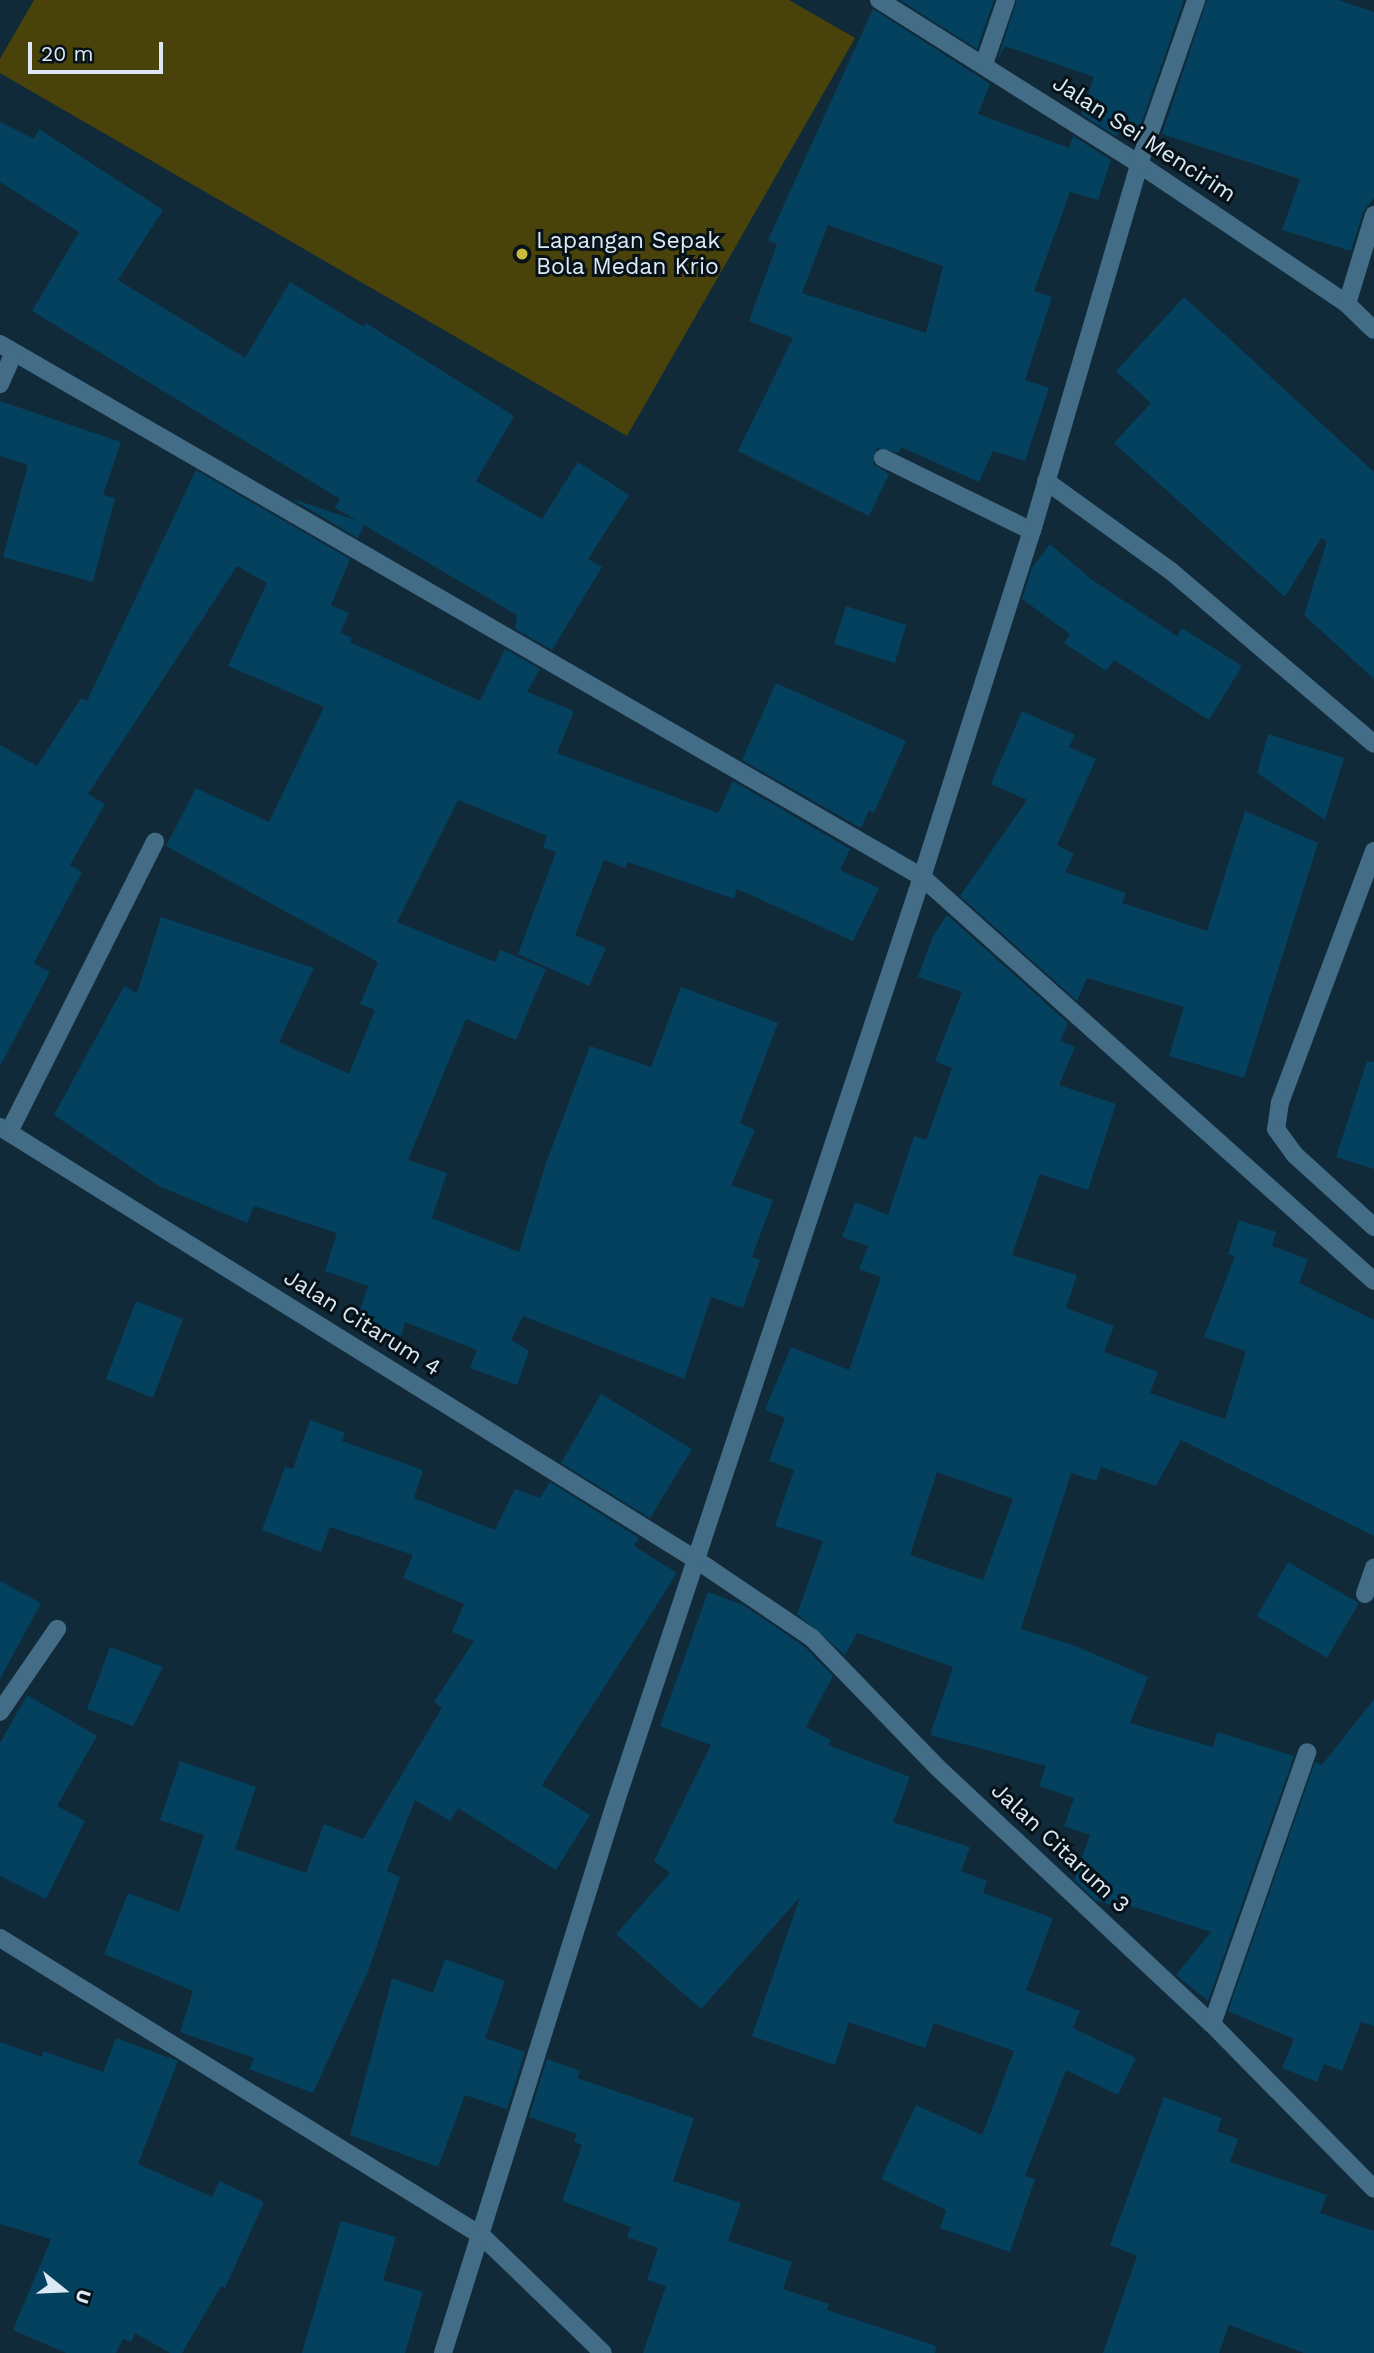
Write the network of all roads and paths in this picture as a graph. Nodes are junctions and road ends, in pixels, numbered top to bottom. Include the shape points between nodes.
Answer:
1 (879, 0) edge
2 (1006, 0) edge
3 (1196, 0) edge
4 (984, 64) junction
5 (1139, 163) junction
6 (1374, 215) edge
7 (1347, 304) junction
8 (1374, 330) edge
9 (7, 349) edge
10 (0, 384) edge
11 (883, 458) dead end
12 (1045, 481) junction
13 (1031, 531) junction
14 (1374, 744) edge
15 (155, 842) dead end
16 (1374, 851) edge
17 (922, 877) junction
18 (5, 1129) edge
19 (1374, 1227) edge
20 (1374, 1281) edge
21 (698, 1561) junction
22 (1374, 1567) edge
23 (1365, 1594) dead end
24 (57, 1629) dead end
25 (0, 1712) edge
26 (1307, 1752) dead end
27 (0, 1938) edge
28 (1212, 2024) junction
29 (1374, 2189) edge
30 (482, 2236) junction
31 (443, 2353) edge
32 (603, 2353) edge

1 - 4 street, Jalan Sei Mencirim
2 - 4 street
3 - 5 street
4 - 5 street, Jalan Sei Mencirim
5 - 7 street, Jalan Sei Mencirim
5 - 12 street
6 - 7 street
7 - 8 street, Jalan Sei Mencirim
9 - 10 street
9 - 17 street
11 - 13 street
12 - 13 street
12 - 14 street via 1172,572
13 - 17 street
15 - 18 street
16 - 19 street via 1280,1102 1276,1129 1295,1155
17 - 20 street
17 - 21 street
18 - 21 street, Jalan Citarum 4
21 - 28 street, Jalan Citarum 3 via 812,1638 937,1767
21 - 30 street via 615,1804
22 - 23 street
24 - 25 street
26 - 28 street
27 - 30 street
28 - 29 street, Jalan Citarum 3
30 - 31 street
30 - 32 street

